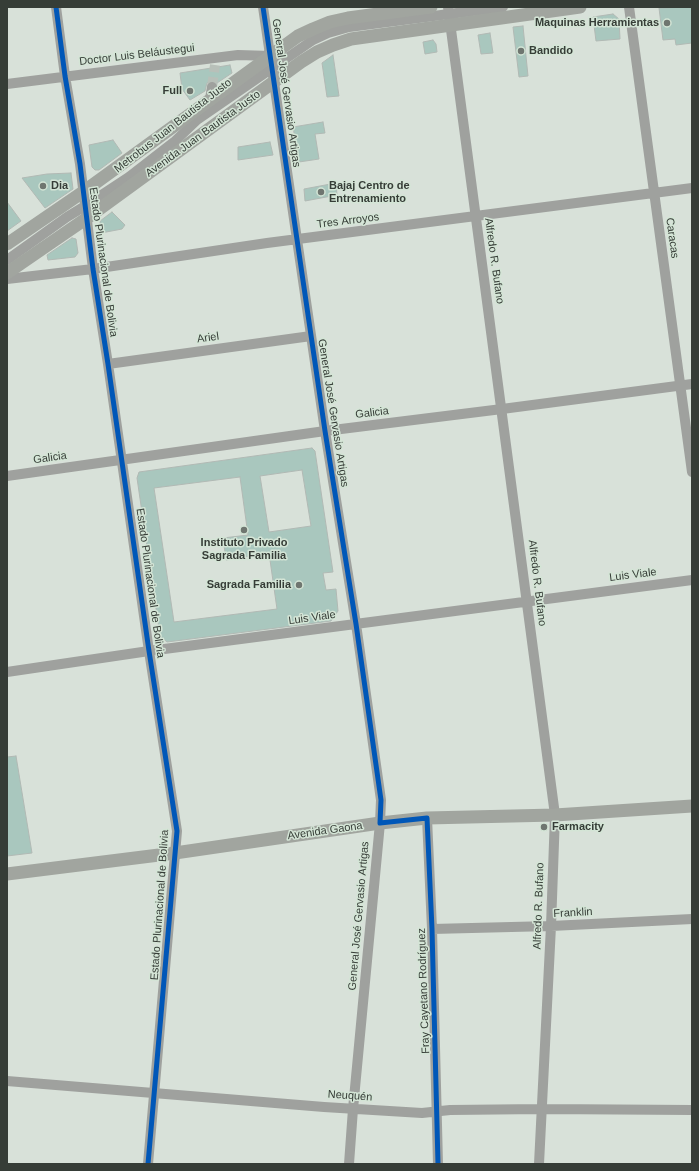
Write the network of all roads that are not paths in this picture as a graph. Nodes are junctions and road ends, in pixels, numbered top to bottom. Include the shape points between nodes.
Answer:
1 (56, 7) edge
2 (263, 7) edge
3 (431, 7) edge
4 (503, 7) edge
5 (580, 7) edge
6 (629, 7) edge
7 (449, 15) edge
8 (271, 62) junction
9 (65, 76) junction
10 (274, 82) junction
11 (7, 84) edge
12 (692, 188) edge
13 (83, 192) junction
14 (654, 192) junction
15 (86, 212) junction
16 (476, 217) junction
17 (298, 240) junction
18 (7, 244) edge
19 (7, 260) edge
20 (93, 269) junction
21 (7, 273) edge
22 (7, 279) edge
23 (311, 336) junction
24 (108, 364) junction
25 (692, 384) edge
26 (680, 385) junction
27 (502, 410) junction
28 (325, 431) junction
29 (122, 460) junction
30 (692, 472) edge
31 (7, 476) edge
32 (692, 580) edge
33 (527, 601) junction
34 (356, 624) junction
35 (149, 651) junction
36 (7, 672) edge
37 (692, 806) edge
38 (555, 815) junction
39 (427, 818) junction
40 (380, 823) junction
41 (175, 853) junction
42 (7, 874) edge
43 (692, 919) edge
44 (551, 926) junction
45 (432, 928) junction
46 (7, 1081) edge
47 (154, 1093) junction
48 (353, 1109) junction
49 (542, 1109) junction
50 (692, 1110) edge
51 (437, 1112) junction
52 (148, 1164) edge
53 (349, 1164) edge
54 (438, 1164) edge
55 (539, 1164) edge

1 - 9 street, Estado Plurinacional de Bolivia
2 - 8 street, General José Gervasio Artigas
3 - 8 main road via 330,22 298,36
4 - 7 street, Metrobus Juan Bautista Justo
5 - 7 main road, Avenida Juan Bautista Justo
6 - 14 street, Caracas
7 - 8 street, Metrobus Juan Bautista Justo via 349,28 328,34
7 - 10 main road, Avenida Juan Bautista Justo via 333,45 301,62
7 - 16 street, Alfredo R. Bufano
8 - 9 street, Doctor Luis Beláustegui via 238,55 216,61
8 - 10 street, General José Gervasio Artigas
8 - 13 main road via 211,93
8 - 15 street, Metrobus Juan Bautista Justo
9 - 11 street, Doctor Luis Beláustegui
9 - 13 street, Estado Plurinacional de Bolivia
10 - 15 main road, Avenida Juan Bautista Justo
10 - 17 street, General José Gervasio Artigas
12 - 14 street, Tres Arroyos
13 - 15 street, Estado Plurinacional de Bolivia
13 - 18 main road
14 - 16 street, Tres Arroyos
14 - 26 street, Caracas
15 - 19 street, Metrobus Juan Bautista Justo via 67,217
15 - 20 street, Estado Plurinacional de Bolivia
15 - 21 main road, Avenida Juan Bautista Justo
16 - 17 street, Tres Arroyos
16 - 27 street, Alfredo R. Bufano
17 - 20 street, Tres Arroyos
17 - 23 street, General José Gervasio Artigas
20 - 22 street, Tres Arroyos
20 - 24 street, Estado Plurinacional de Bolivia
23 - 24 street, Ariel
23 - 28 street, General José Gervasio Artigas
24 - 29 street, Estado Plurinacional de Bolivia
25 - 26 street, Galicia
26 - 27 street, Galicia
26 - 30 street, Caracas
27 - 28 street, Galicia
27 - 33 street, Alfredo R. Bufano
28 - 29 street, Galicia
28 - 34 street, General José Gervasio Artigas
29 - 31 street, Galicia
29 - 35 street, Estado Plurinacional de Bolivia
32 - 33 street, Luis Viale
33 - 34 street, Luis Viale
33 - 38 street, Alfredo R. Bufano
34 - 35 street, Luis Viale
34 - 40 street, General José Gervasio Artigas via 380,800
35 - 36 street, Luis Viale
35 - 41 street, Estado Plurinacional de Bolivia via 177,831
37 - 38 main road, Avenida Gaona
38 - 39 main road, Avenida Gaona
38 - 44 street, Alfredo R. Bufano
39 - 40 main road, Avenida Gaona
39 - 45 street, Fray Cayetano Rodríguez
40 - 41 main road, Avenida Gaona
40 - 48 street, General José Gervasio Artigas
41 - 42 main road, Avenida Gaona
41 - 47 street, Estado Plurinacional de Bolivia
43 - 44 street, Franklin
44 - 45 street, Franklin
44 - 49 street, Alfredo R. Bufano
45 - 51 street, Fray Cayetano Rodríguez
46 - 47 street, Neuquén
47 - 48 street, Neuquén
47 - 52 street, Estado Plurinacional de Bolivia
48 - 51 street, Neuquén
48 - 53 street, General José Gervasio Artigas
49 - 50 street, Neuquén
49 - 51 street, Neuquén
49 - 55 street, Alfredo R. Bufano
51 - 54 street, Fray Cayetano Rodríguez

